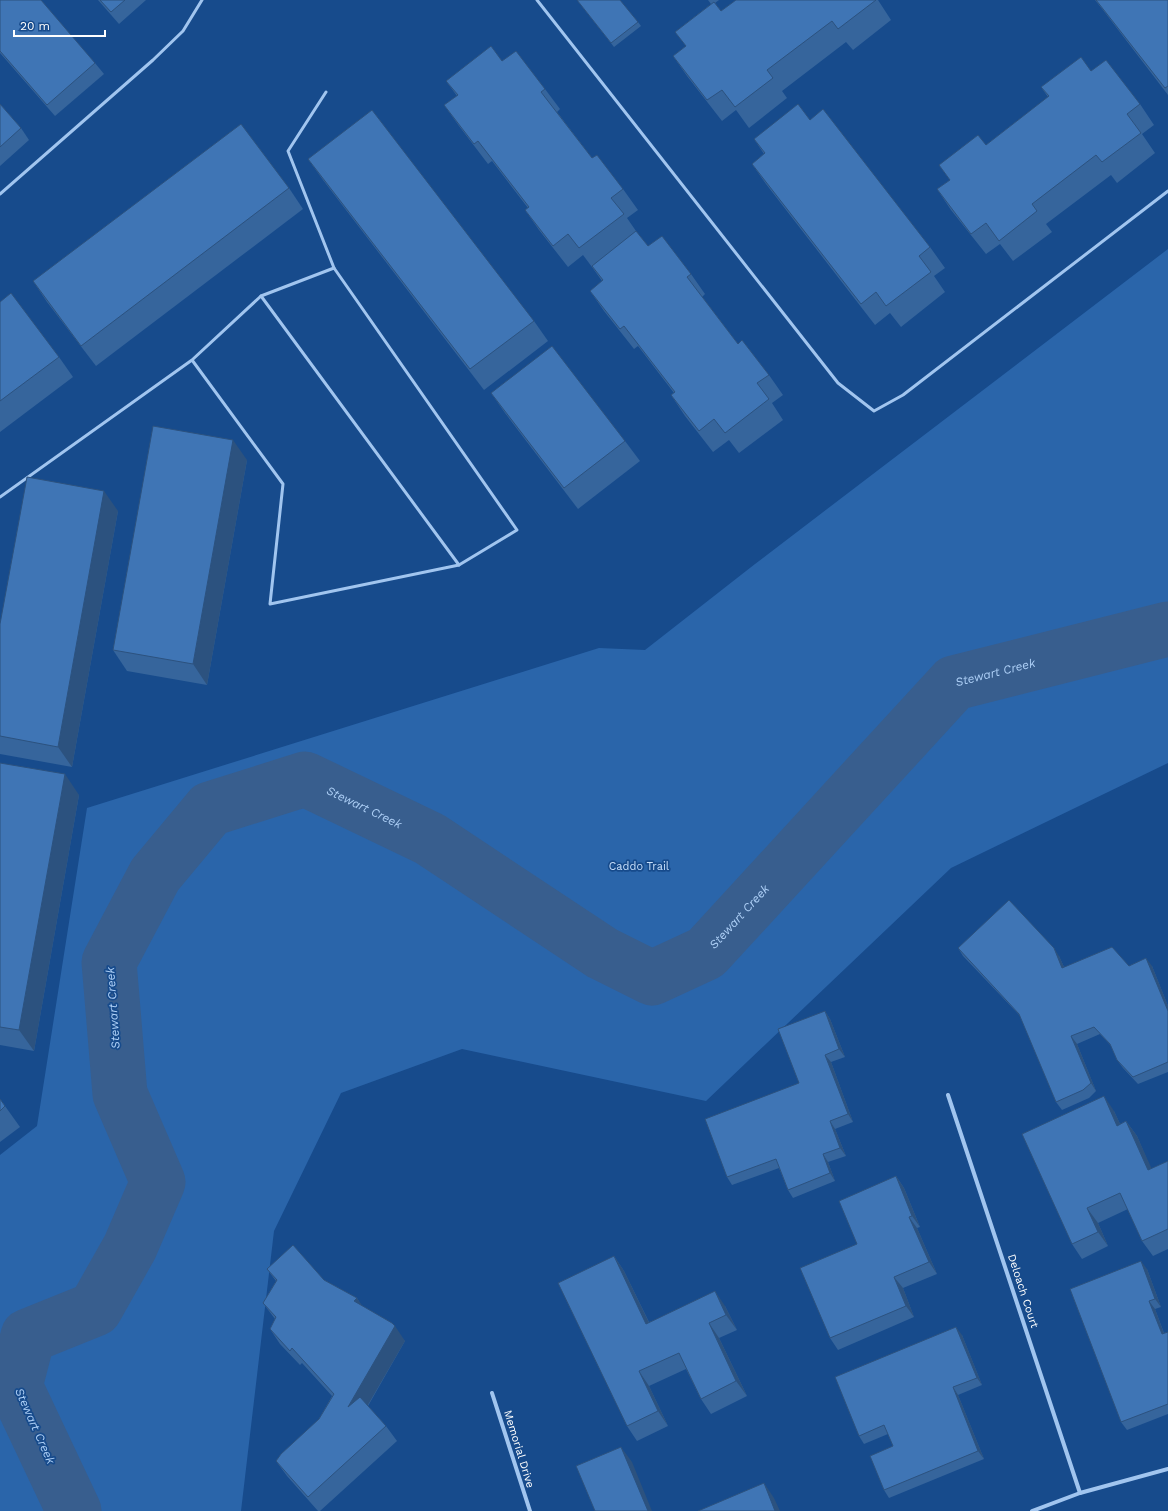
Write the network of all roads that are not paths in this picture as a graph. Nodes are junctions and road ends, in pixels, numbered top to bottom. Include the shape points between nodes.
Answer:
1 (202, 0) edge
2 (537, 0) edge
3 (326, 92) dead end
4 (1168, 191) edge
5 (0, 194) edge
6 (334, 268) junction
7 (261, 296) junction
8 (192, 360) junction
9 (0, 497) edge
10 (459, 565) junction
11 (948, 1095) dead end
12 (492, 1393) dead end
13 (1168, 1469) edge
14 (1080, 1493) junction
15 (530, 1511) edge
16 (1032, 1511) edge

1 - 5 lane via 183,31
2 - 4 lane via 838,383 874,411 903,395
3 - 6 lane via 288,151
6 - 7 lane
6 - 10 lane via 517,530
7 - 8 lane
7 - 10 lane
8 - 9 lane
8 - 10 lane via 283,484 270,604
11 - 14 street, Deloach Court
12 - 15 street, Memorial Drive
13 - 14 street
14 - 16 street

